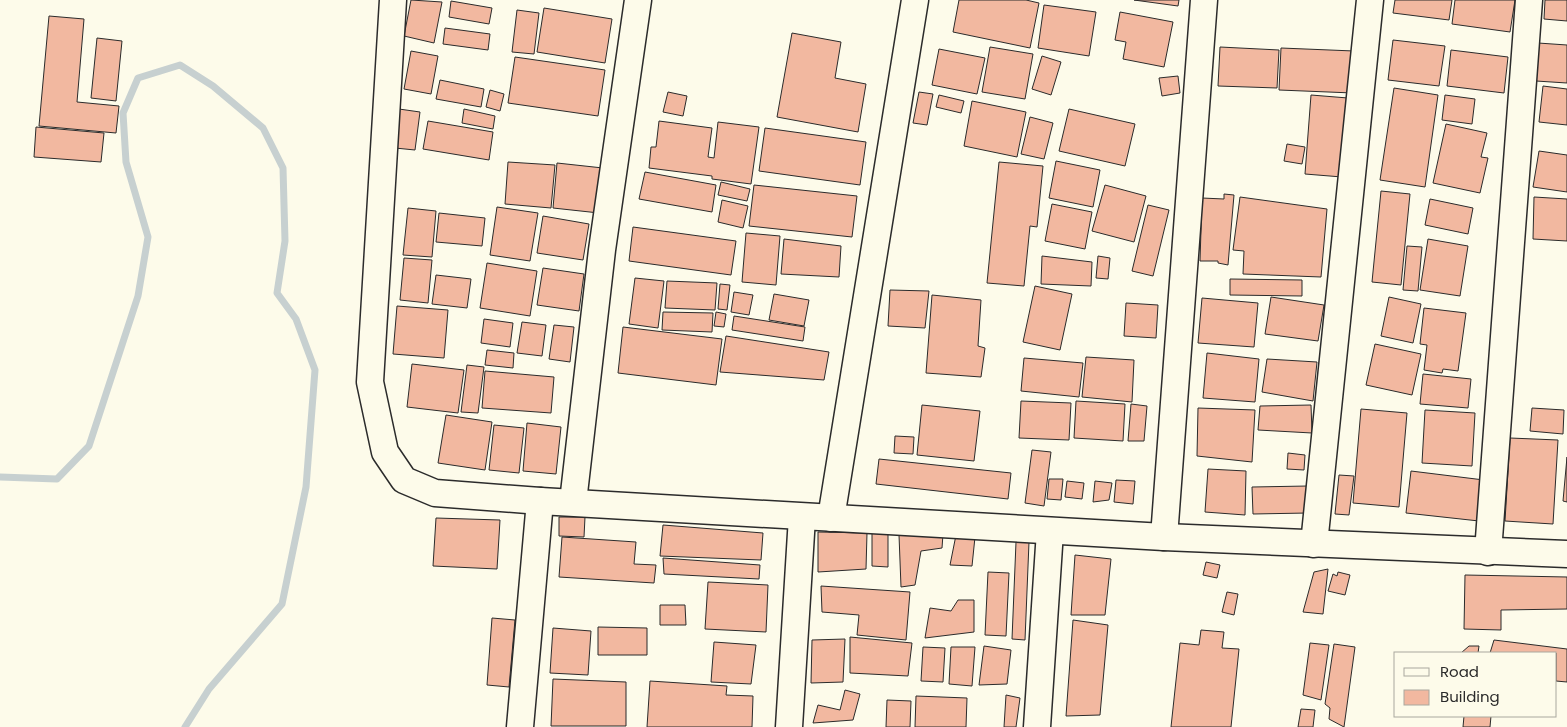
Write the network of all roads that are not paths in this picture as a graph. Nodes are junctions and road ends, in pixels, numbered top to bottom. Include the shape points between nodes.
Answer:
1 (393, 0) edge
2 (638, 0) edge
3 (915, 0) edge
4 (1204, 0) edge
5 (1370, 0) edge
6 (1529, 0) edge
7 (540, 501) junction
8 (573, 502) junction
9 (802, 516) junction
10 (831, 518) junction
11 (1050, 531) junction
12 (1164, 537) junction
13 (1314, 544) junction
14 (1488, 552) junction
15 (1567, 554) edge
16 (520, 727) edge
17 (789, 727) edge
18 (1037, 727) edge

1 - 7 street via 370,382 385,452 404,480 435,494
2 - 8 street via 602,250
3 - 10 street
4 - 12 street
5 - 13 street
6 - 14 street
7 - 8 street
7 - 16 street
8 - 9 street
9 - 10 street
9 - 17 street
10 - 11 street
11 - 12 street
11 - 18 street
12 - 13 street
13 - 14 street
14 - 15 street

